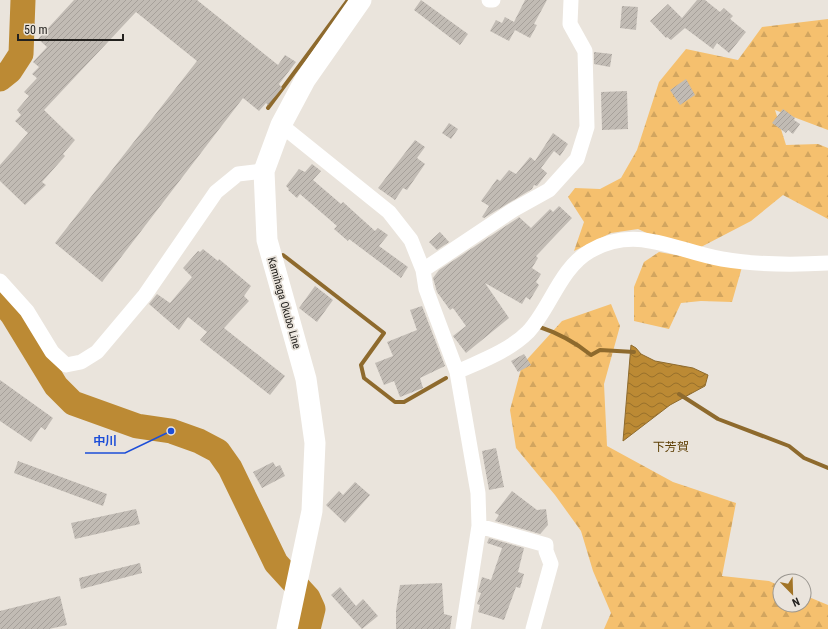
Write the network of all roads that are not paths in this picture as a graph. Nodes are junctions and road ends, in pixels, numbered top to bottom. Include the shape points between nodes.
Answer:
1 (361, 0) edge
2 (489, 0) edge
3 (493, 0) edge
4 (570, 0) edge
5 (281, 125) junction
6 (264, 171) junction
7 (828, 263) edge
8 (423, 270) junction
9 (0, 281) edge
10 (457, 372) junction
11 (479, 526) junction
12 (289, 620) edge
13 (462, 629) edge
14 (533, 629) edge

1 - 5 main road, Kamihaga Okubo Line via 319,58
2 - 3 street
4 - 8 street via 570,24 586,51 587,127 577,159 548,190 513,210
5 - 6 main road, Kamihaga Okubo Line
5 - 8 street via 388,212 411,240
6 - 9 street via 238,174 216,192 145,295 97,352 80,362 66,365 52,352 27,311
6 - 12 main road, Kamihaga Okubo Line via 267,240 306,379 315,443 312,511
7 - 10 street via 755,263 721,259 641,238 624,238 589,251 565,274 529,331 518,341
8 - 10 street via 426,288
10 - 11 street via 478,493
11 - 13 street
11 - 14 street via 546,545 551,564

